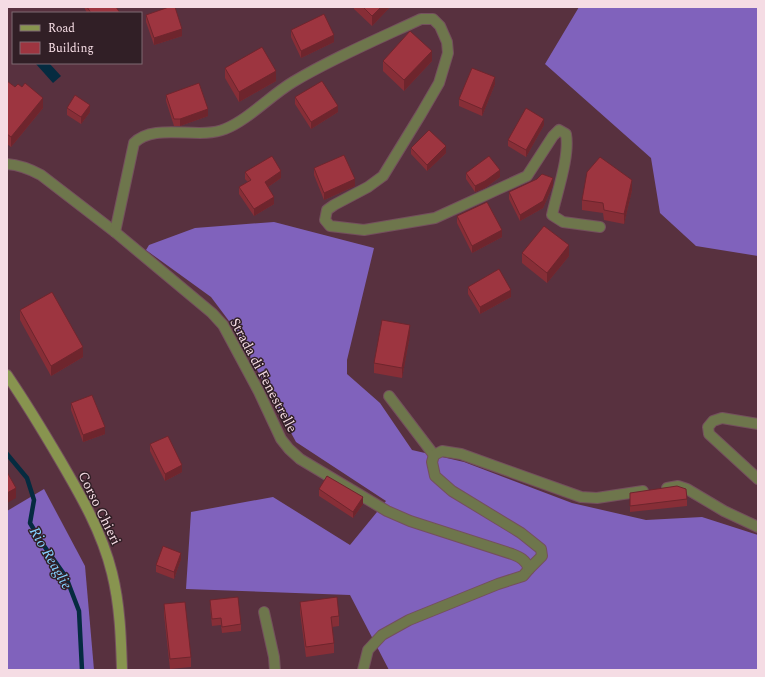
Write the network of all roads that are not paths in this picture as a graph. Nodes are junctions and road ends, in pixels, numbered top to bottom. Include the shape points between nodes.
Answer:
1 (7, 164) edge
2 (600, 227) dead end
3 (115, 232) junction
4 (7, 375) edge
5 (390, 396) dead end
6 (758, 424) edge
7 (434, 455) junction
8 (758, 479) edge
9 (758, 527) edge
10 (529, 569) junction
11 (264, 612) dead end
12 (122, 670) edge
13 (275, 670) edge
14 (363, 670) edge

1 - 3 street, Strada di Fenestrelle via 17,165 41,175
2 - 3 street via 563,222 552,215 560,187 567,142 566,134 559,130 527,176 435,218 364,230 330,226 325,220 327,210 383,176 439,83 448,53 447,42 440,26 433,19 421,19 324,64 291,83 226,129 214,133 160,133 139,138 134,143
3 - 10 street, Strada di Fenestrelle via 223,325 281,439 300,459 387,511 512,554 521,558
4 - 12 main road, Corso Chieri via 33,414 88,510 107,554 119,612
5 - 7 street
6 - 8 street via 722,418 713,421 708,427 708,434
7 - 9 street via 442,451 460,454 581,497 597,498 678,486
7 - 10 street via 432,462 435,476 452,491 521,533 541,549 542,556
10 - 14 street via 523,576 409,620 382,635 368,650
11 - 13 street

